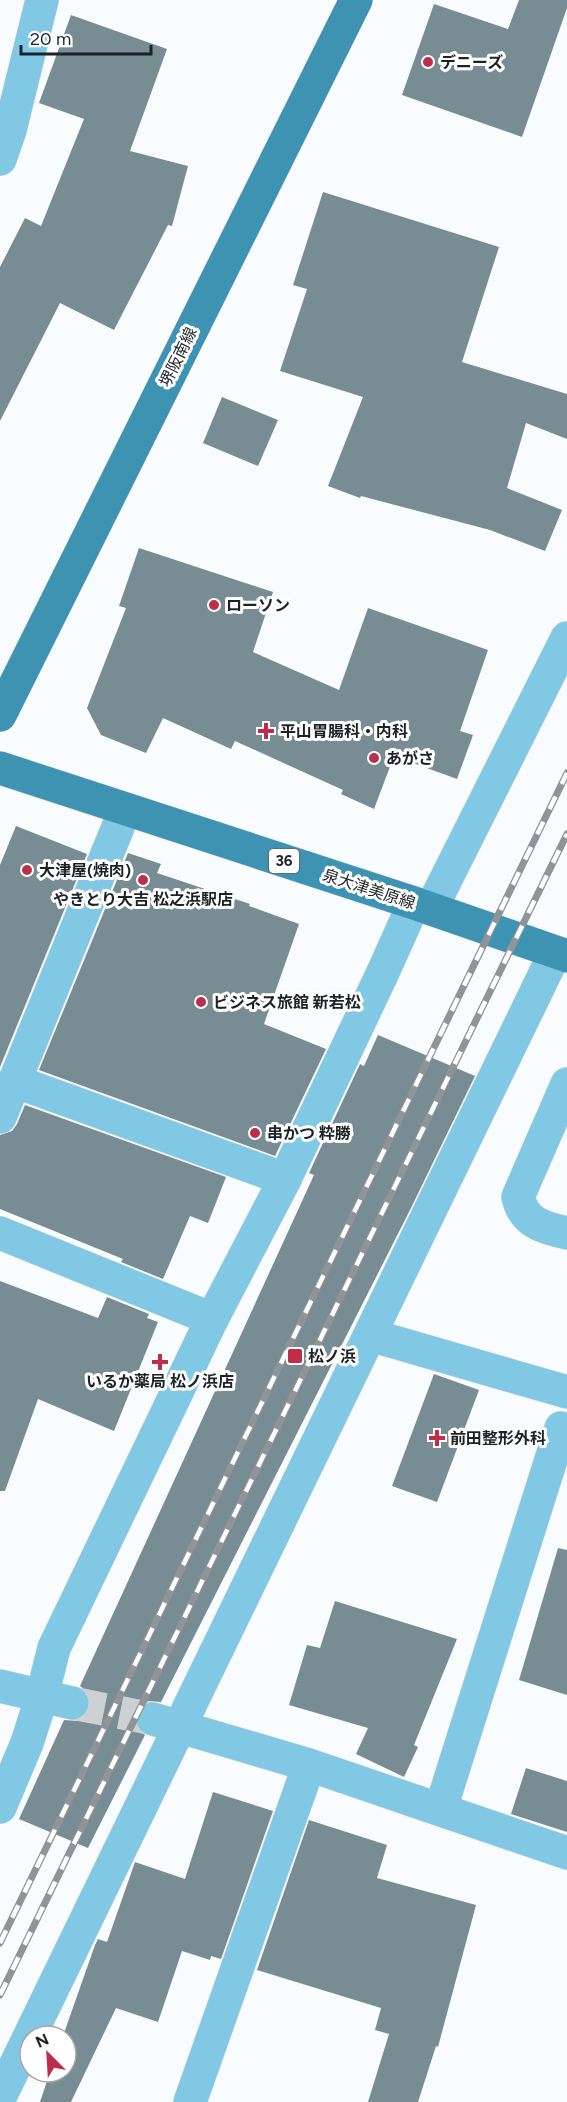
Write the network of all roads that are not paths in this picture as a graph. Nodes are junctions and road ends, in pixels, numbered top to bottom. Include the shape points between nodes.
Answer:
1 (42, 0) edge
2 (356, 0) edge
3 (3, 138) edge
4 (567, 638) edge
5 (0, 715) edge
6 (0, 768) edge
7 (126, 810) junction
8 (422, 906) junction
9 (561, 955) edge
10 (14, 1081) junction
11 (567, 1084) edge
12 (0, 1117) edge
13 (285, 1179) junction
14 (0, 1233) edge
15 (567, 1233) edge
16 (212, 1319) junction
17 (370, 1335) junction
18 (567, 1392) edge
19 (565, 1423) edge
20 (0, 1686) edge
21 (57, 1700) junction
22 (167, 1723) junction
23 (309, 1764) junction
24 (0, 1807) edge
25 (441, 1808) junction
26 (567, 1853) edge
27 (0, 2097) edge
28 (190, 2102) edge

1 - 3 street
2 - 5 main road, 堺阪南線
4 - 8 street
6 - 7 main road, 泉大津美原線 / 36
7 - 8 main road, 泉大津美原線 / 36
7 - 10 street
8 - 9 main road, 泉大津美原線 / 36
8 - 13 street via 384,970
9 - 17 street
10 - 12 street
10 - 13 street
11 - 15 street via 518,1197 521,1209 540,1227
13 - 16 street
14 - 16 street
16 - 21 street via 54,1648
17 - 18 street
17 - 22 street
19 - 25 street
20 - 21 street
21 - 24 street via 27,1743
22 - 23 street
22 - 27 street
23 - 25 street
23 - 28 street
25 - 26 street

